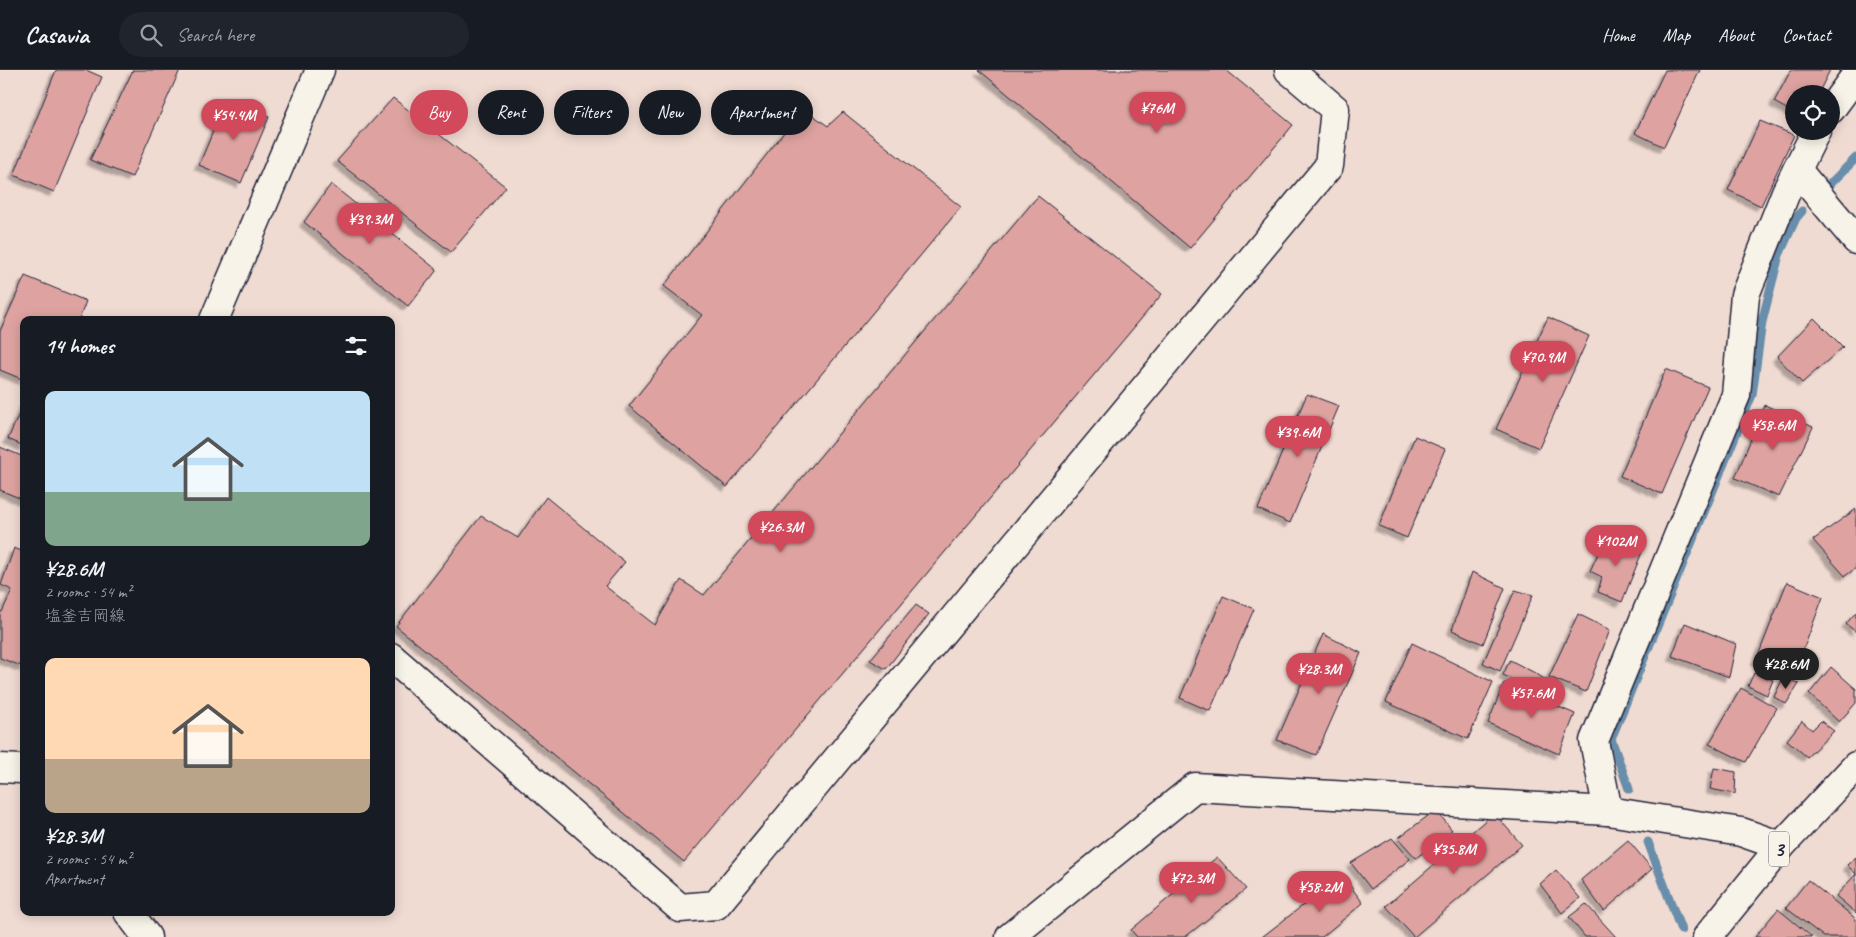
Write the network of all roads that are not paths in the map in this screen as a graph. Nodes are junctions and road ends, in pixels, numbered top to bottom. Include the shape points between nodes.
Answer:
1 (320, 70) edge
2 (1288, 70) edge
3 (1856, 75) edge
4 (1840, 97) edge
5 (1812, 140) edge
6 (1797, 170) junction
7 (1856, 240) edge
8 (216, 316) edge
9 (395, 660) edge
10 (1856, 766) edge
11 (1608, 811) junction
12 (1781, 846) junction
13 (131, 916) edge
14 (147, 937) edge
15 (1010, 937) edge
16 (1707, 937) edge

1 - 8 street
2 - 9 street via 1335,109 1329,166 716,905 680,908
3 - 4 street
5 - 6 street
6 - 7 street
6 - 11 street via 1745,294 1736,395 1594,741
10 - 12 street, 3
11 - 12 street via 1741,832
11 - 15 street via 1195,787
12 - 16 street, 3
13 - 14 street

